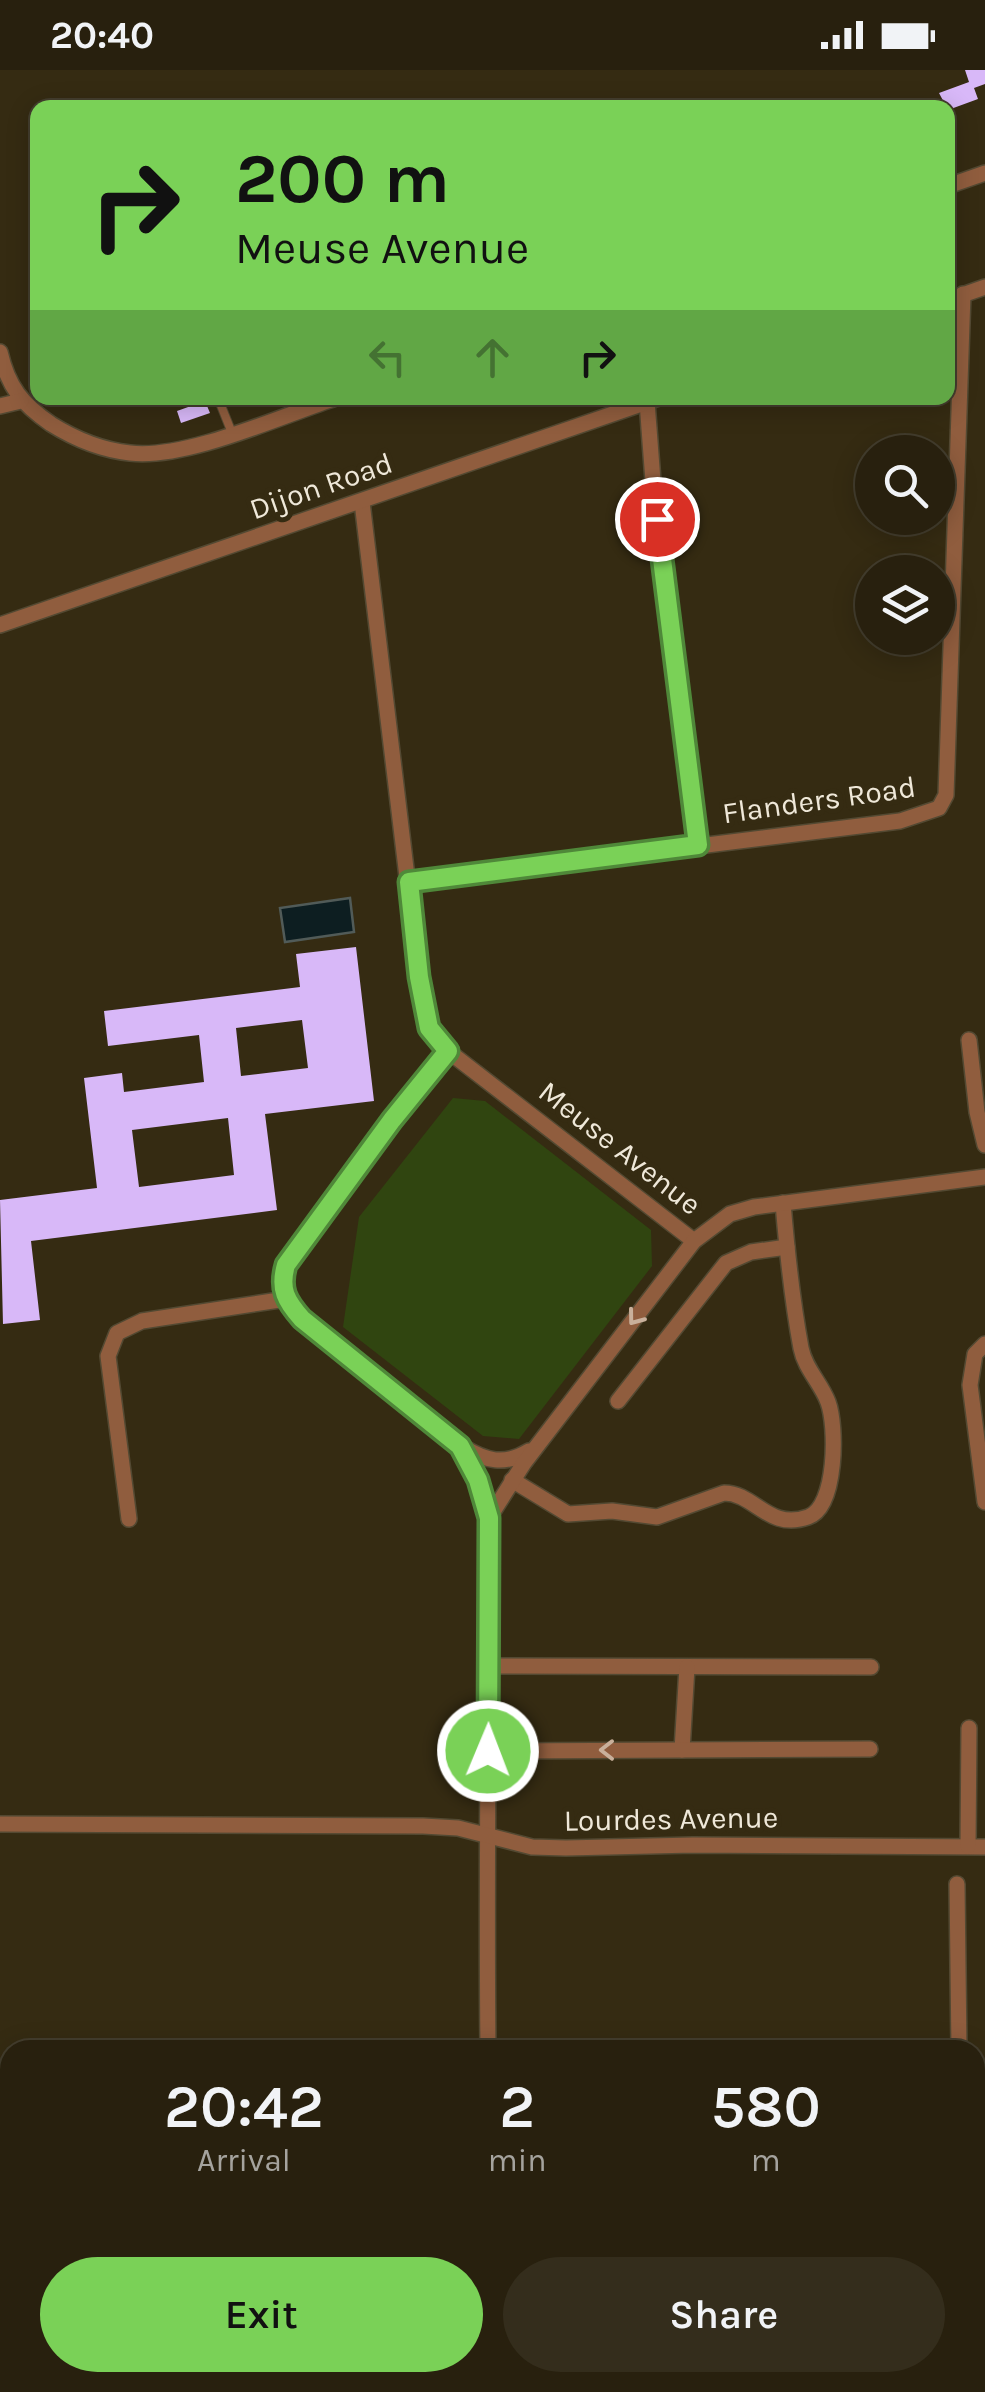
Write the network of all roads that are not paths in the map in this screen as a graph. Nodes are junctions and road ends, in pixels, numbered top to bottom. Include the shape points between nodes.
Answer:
1 (985, 173) edge
2 (955, 184) edge
3 (985, 286) edge
4 (955, 297) edge
5 (0, 352) edge
6 (21, 401) junction
7 (221, 405) edge
8 (315, 405) edge
9 (639, 405) edge
10 (653, 405) edge
11 (953, 405) edge
12 (0, 406) edge
13 (232, 433) junction
14 (362, 502) junction
15 (0, 624) edge
16 (698, 845) junction
17 (409, 882) junction
18 (970, 1040) dead end
19 (448, 1051) junction
20 (985, 1145) edge
21 (985, 1177) edge
22 (783, 1202) junction
23 (694, 1241) junction
24 (787, 1247) junction
25 (286, 1299) junction
26 (985, 1344) edge
27 (618, 1400) dead end
28 (460, 1446) junction
29 (537, 1447) junction
30 (512, 1480) junction
31 (985, 1502) edge
32 (489, 1518) junction
33 (129, 1520) dead end
34 (490, 1666) junction
35 (688, 1667) junction
36 (871, 1668) dead end
37 (968, 1728) dead end
38 (870, 1749) dead end
39 (682, 1750) junction
40 (488, 1751) junction
41 (0, 1824) edge
42 (486, 1835) junction
43 (977, 1846) edge
44 (957, 1884) dead end
45 (488, 2040) edge
46 (959, 2040) edge

1 - 2 street
3 - 4 street
5 - 6 street
6 - 12 street
6 - 13 street via 66,433 131,454 157,454
7 - 13 lane
8 - 13 street
9 - 14 street, Dijon Road
10 - 16 street via 655,500
11 - 16 street, Flanders Road via 946,795 939,808 900,821
14 - 15 street, Dijon Road
14 - 17 street, Meuse Avenue
16 - 17 street, Flanders Road
17 - 19 street, Meuse Avenue via 429,1028
18 - 20 street
19 - 23 street, Meuse Avenue
19 - 25 street via 286,1265
21 - 22 street
22 - 23 street via 730,1214
22 - 24 street
23 -> 29 street, Meuse Avenue
24 - 27 street via 726,1263
24 - 30 street via 802,1353 827,1398 832,1425 831,1480 814,1514 778,1519 733,1493 657,1517 568,1514
25 - 28 street
25 - 33 street via 142,1321 117,1332 108,1356
26 - 31 street via 976,1354 970,1385
28 - 29 street via 492,1461
28 - 32 street
29 - 30 street, Meuse Avenue
30 - 32 street, Meuse Avenue
32 - 34 street
34 - 35 street
34 - 40 street
35 - 36 street
35 - 39 street
37 - 43 street
38 - 39 street
39 -> 40 street
40 - 42 street
41 - 42 street, Lourdes Avenue via 422,1826
42 - 43 street, Lourdes Avenue via 566,1848
42 - 45 street
44 - 46 street

